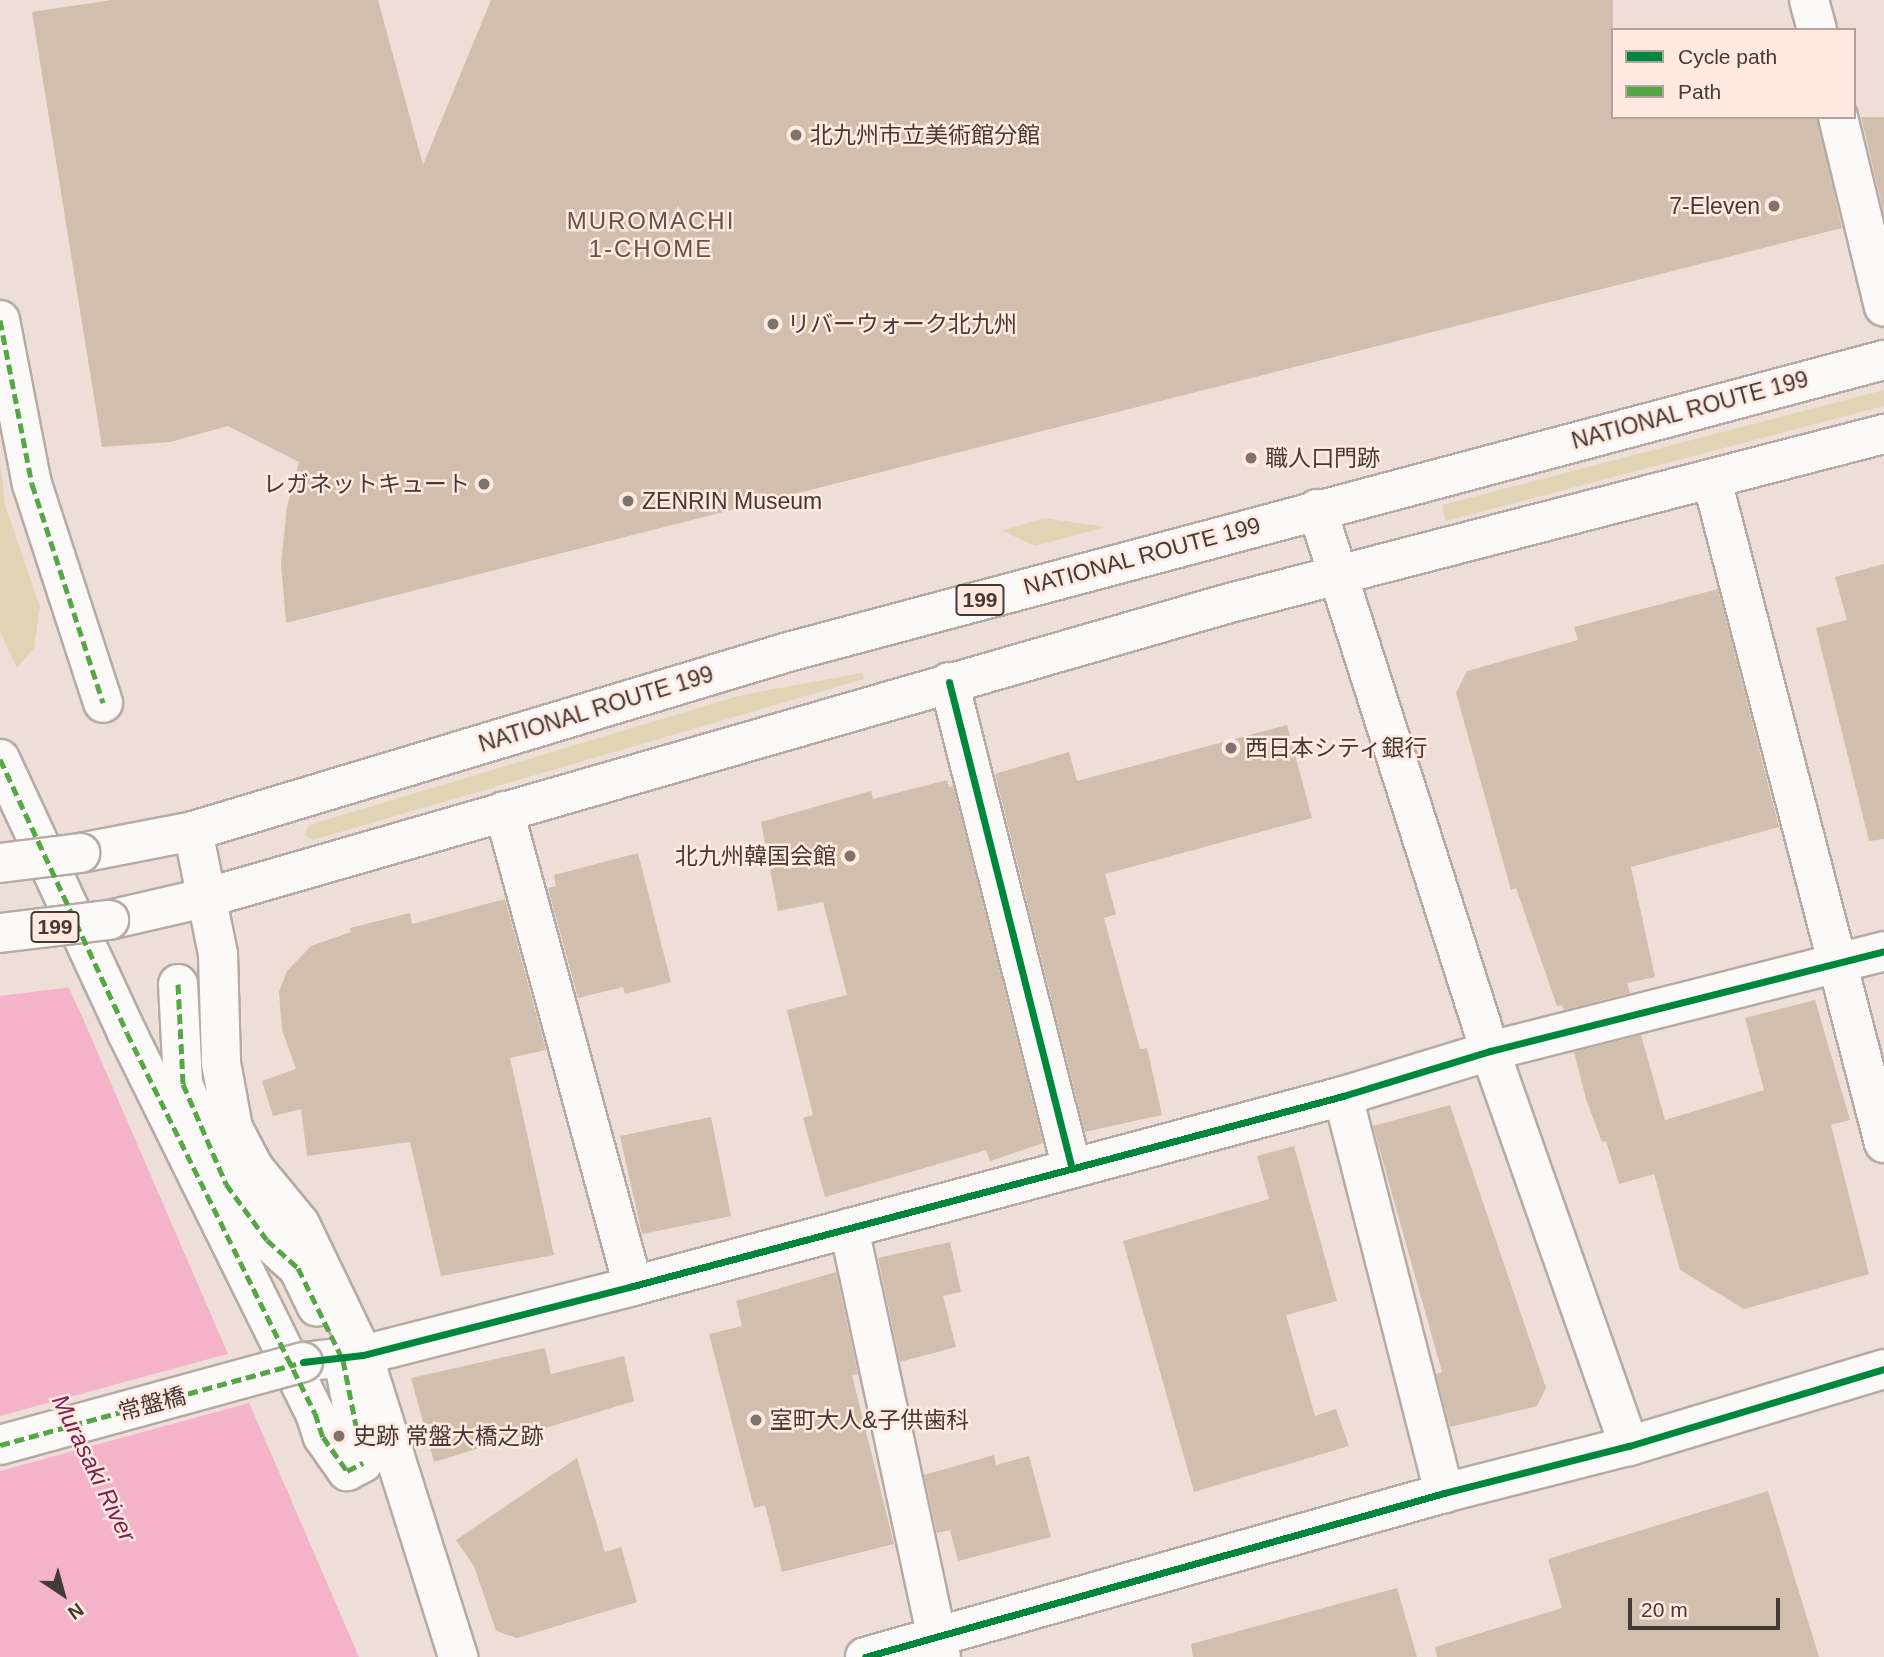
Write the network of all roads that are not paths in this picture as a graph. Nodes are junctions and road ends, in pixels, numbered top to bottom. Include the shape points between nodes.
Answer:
1 (1810, 0) edge
2 (1817, 28) edge
3 (1838, 119) edge
4 (1884, 307) edge
5 (0, 320) edge
6 (1884, 360) edge
7 (1884, 434) edge
8 (1712, 480) junction
9 (1317, 509) junction
10 (1337, 577) junction
11 (949, 682) junction
12 (103, 703) dead end
13 (0, 759) edge
14 (504, 811) junction
15 (193, 831) junction
16 (0, 863) edge
17 (209, 897) junction
18 (0, 933) edge
19 (1884, 951) edge
20 (1839, 964) junction
21 (178, 984) dead end
22 (1490, 1051) junction
23 (1343, 1096) junction
24 (1884, 1143) edge
25 (1072, 1169) junction
26 (849, 1228) junction
27 (633, 1286) junction
28 (353, 1357) junction
29 (1884, 1369) edge
30 (0, 1445) edge
31 (1629, 1446) junction
32 (1444, 1493) junction
33 (938, 1647) edge
34 (458, 1657) edge
35 (865, 1657) edge

1 - 2 main road
3 - 4 main road
5 - 12 main road via 32,484
6 - 9 main road, NATIONAL ROUTE 199 / 199
7 - 8 main road, 199
8 - 10 main road, 199
8 - 20 main road
9 - 10 main road
9 - 15 main road, NATIONAL ROUTE 199 / 199 via 788,652
10 - 11 main road, 199
10 - 22 main road
11 - 14 main road, 199
11 - 25 main road
13 - 28 main road via 323,1437 347,1471 360,1447
14 - 17 main road, 199
14 - 27 main road
15 - 16 main road, NATIONAL ROUTE 199 / 199, bridge
15 - 17 main road
17 - 18 main road, 199, bridge via 109,920
17 - 28 main road via 218,954 221,1063 233,1128 254,1168 300,1224
19 - 20 main road, 常盤橋
20 - 22 main road, 常盤橋
20 - 24 main road
21 - 28 main road via 178,1043 188,1096 226,1184 267,1240 298,1268
22 - 23 main road, 常盤橋
22 - 31 main road
23 - 25 main road, 常盤橋
23 - 32 main road
25 - 26 main road, 常盤橋
26 - 27 main road, 常盤橋
26 - 33 main road
27 - 28 main road, 常盤橋
28 - 30 main road, 常盤橋, bridge via 303,1362
28 - 34 main road
29 - 31 main road
31 - 32 main road
32 - 33 main road
33 - 35 main road

